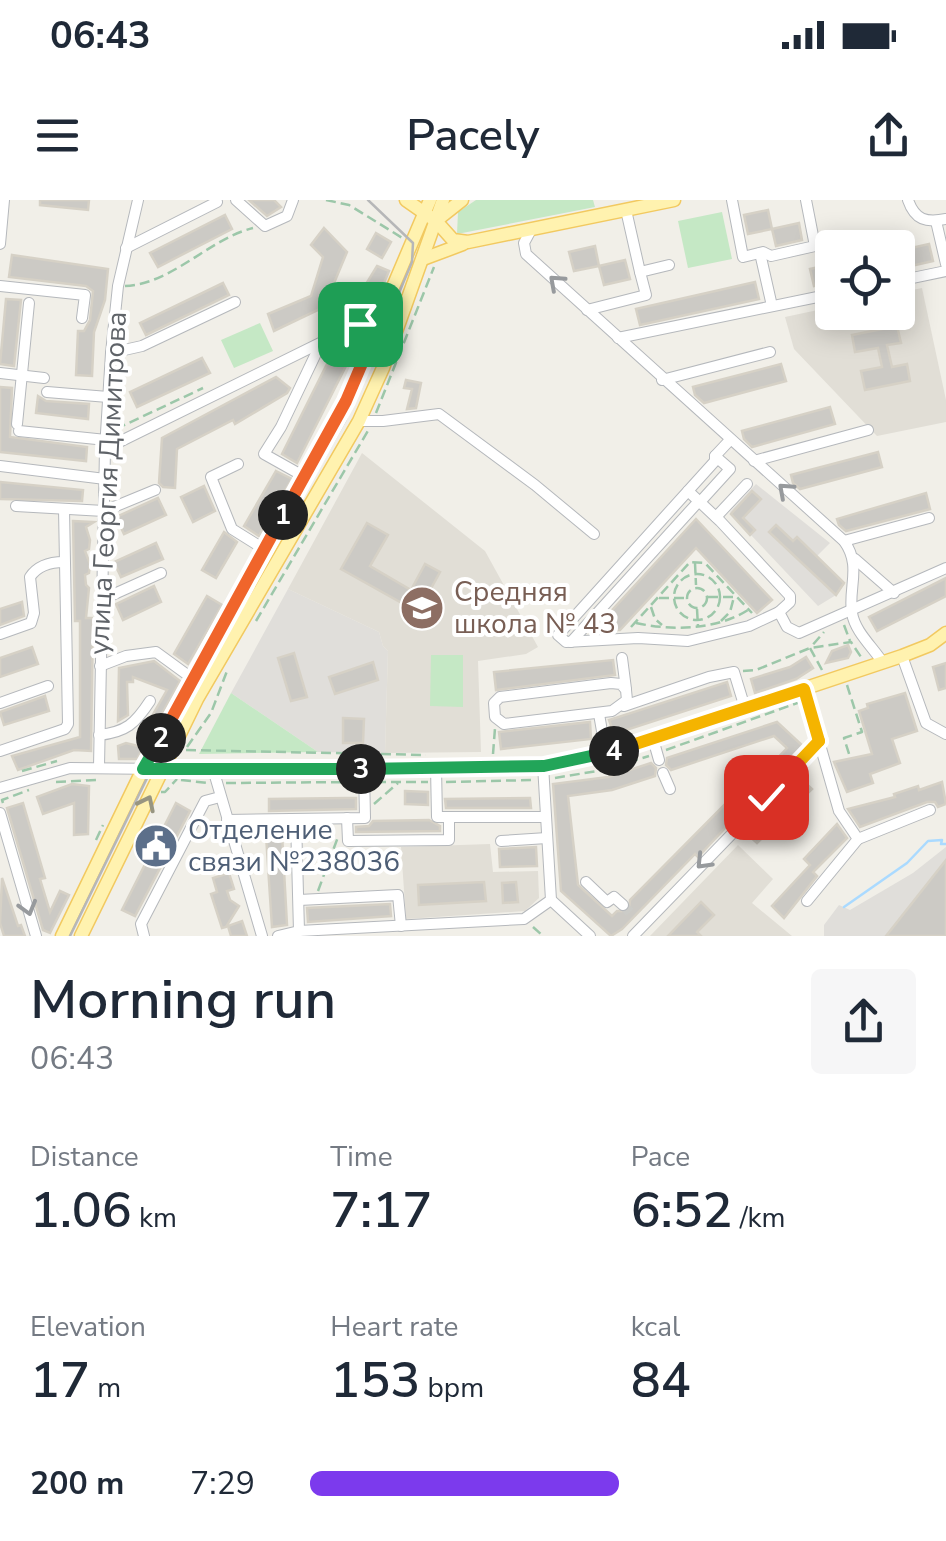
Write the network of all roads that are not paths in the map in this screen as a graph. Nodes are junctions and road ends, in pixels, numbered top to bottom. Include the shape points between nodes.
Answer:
1 (4, 200) edge
2 (138, 200) edge
3 (236, 200) edge
4 (293, 200) edge
5 (406, 200) edge
6 (430, 200) edge
7 (443, 200) edge
8 (462, 200) edge
9 (598, 200) edge
10 (674, 200) edge
11 (732, 200) edge
12 (806, 200) edge
13 (908, 200) edge
14 (216, 202) edge
15 (626, 210) junction
16 (601, 215) junction
17 (430, 218) junction
18 (941, 220) edge
19 (532, 230) junction
20 (468, 242) junction
21 (0, 244) edge
22 (126, 248) junction
23 (760, 253) junction
24 (423, 259) junction
25 (669, 265) dead end
26 (946, 267) edge
27 (640, 272) junction
28 (915, 275) edge
29 (0, 286) edge
30 (815, 297) edge
31 (235, 302) dead end
32 (29, 303) dead end
33 (772, 306) junction
34 (587, 310) junction
35 (384, 312) junction
36 (82, 318) dead end
37 (618, 338) junction
38 (321, 342) junction
39 (111, 352) junction
40 (770, 352) dead end
41 (0, 374) edge
42 (22, 376) junction
43 (44, 378) dead end
44 (662, 380) junction
45 (46, 392) dead end
46 (108, 397) junction
47 (359, 420) junction
48 (868, 430) dead end
49 (730, 440) junction
50 (106, 444) junction
51 (715, 456) junction
52 (754, 461) junction
53 (238, 464) dead end
54 (0, 466) edge
55 (305, 477) junction
56 (104, 479) junction
57 (747, 484) dead end
58 (155, 490) dead end
59 (688, 491) junction
60 (700, 502) junction
61 (16, 506) dead end
62 (64, 508) junction
63 (104, 511) junction
64 (716, 517) junction
65 (929, 518) dead end
66 (594, 534) dead end
67 (844, 542) junction
68 (264, 549) junction
69 (854, 558) junction
70 (64, 562) junction
71 (946, 568) edge
72 (160, 573) dead end
73 (894, 593) junction
74 (102, 600) junction
75 (779, 612) junction
76 (852, 612) junction
77 (0, 634) edge
78 (946, 634) edge
79 (571, 642) junction
80 (902, 656) junction
81 (622, 658) dead end
82 (882, 663) junction
83 (100, 666) junction
84 (192, 679) junction
85 (48, 686) dead end
86 (804, 689) junction
87 (626, 690) junction
88 (150, 701) dead end
89 (0, 704) edge
90 (622, 707) junction
91 (745, 708) junction
92 (599, 714) junction
93 (946, 734) edge
94 (99, 735) junction
95 (653, 739) junction
96 (820, 742) junction
97 (0, 751) edge
98 (606, 754) junction
99 (659, 760) dead end
100 (544, 766) junction
101 (436, 768) junction
102 (143, 769) junction
103 (162, 769) junction
104 (213, 769) junction
105 (364, 769) junction
106 (663, 773) dead end
107 (98, 774) junction
108 (742, 774) dead end
109 (670, 789) dead end
110 (1, 796) edge
111 (220, 797) junction
112 (766, 797) junction
113 (930, 810) dead end
114 (4, 816) edge
115 (449, 817) junction
116 (546, 817) junction
117 (347, 818) junction
118 (227, 820) junction
119 (296, 820) junction
120 (547, 838) junction
121 (858, 839) junction
122 (500, 841) dead end
123 (586, 882) dead end
124 (299, 900) junction
125 (551, 900) junction
126 (807, 901) dead end
127 (623, 906) tunnel mouth
128 (633, 916) tunnel mouth
129 (643, 925) junction
130 (394, 929) edge
131 (299, 931) junction
132 (36, 936) edge
133 (62, 936) edge
134 (81, 936) edge
135 (144, 936) edge
136 (262, 936) edge
137 (278, 936) edge
138 (590, 936) edge
139 (633, 936) edge

1 - 21 street
2 - 22 street, улица Георгия Димитрова
3 - 4 street via 264,226 287,216
5 - 17 main road
6 - 17 main road
7 - 17 main road
8 - 17 main road
9 - 16 main road
10 - 15 main road
11 - 23 street via 743,256
12 - 23 street via 815,246
13 - 18 street via 919,218
14 - 22 street
15 - 16 main road
15 - 27 street
16 - 19 main road
17 - 20 main road via 454,240
17 - 24 main road
17 - 35 main road
18 - 26 street
19 - 20 main road
34 -> 19 street via 526,254
20 - 24 main road
22 - 39 street, улица Георгия Димитрова
23 - 33 street
24 - 47 main road
25 - 27 street
26 - 28 street
27 - 34 street via 646,295
29 - 36 street via 84,295
30 - 33 street
31 - 39 street via 142,346
32 - 42 street
33 - 37 street
34 - 37 street
35 - 38 street
35 - 55 main road
37 - 44 street
38 - 50 street
38 - 55 street via 264,454
39 - 46 street, улица Георгия Димитрова
40 - 44 street
41 - 42 street
42 - 43 street
42 - 50 street via 18,428
44 - 49 street
45 - 46 street
46 - 50 street, улица Георгия Димитрова
47 - 66 street via 439,414
47 - 103 main road
48 - 52 street
49 - 51 street
49 - 52 street
50 - 56 street, улица Георгия Димитрова
51 - 59 street
51 - 60 street via 730,470
67 -> 52 street
53 - 68 street via 211,478 232,529
54 - 56 street
55 - 68 main road
56 - 63 street, улица Георгия Димитрова
57 - 64 street
58 - 63 street
59 - 60 street
59 - 79 street via 558,634
60 - 64 street
60 - 79 street
61 - 62 street
62 - 63 street
62 - 70 street
63 - 74 street, улица Георгия Димитрова
64 - 75 street via 790,596
65 - 67 street
67 - 69 street
68 - 84 main road
69 - 73 street
69 - 76 street
70 - 77 street via 34,570 31,623
70 - 97 street via 68,724
71 - 73 street
72 - 74 street
73 - 76 street
74 - 83 street, улица Георгия Димитрова
75 - 76 street via 799,633
75 - 79 street via 688,641
76 - 82 street
78 - 80 main road
80 - 82 main road
80 - 93 street via 926,723
81 - 87 street
82 - 86 main road
83 - 84 street via 156,652
83 - 94 street, улица Георгия Димитрова
84 - 102 main road
85 - 89 street
86 - 91 main road
86 - 96 street
87 - 90 street
87 - 92 street via 610,683 500,697 493,712 499,723
88 - 94 street via 123,732
90 - 91 street via 734,672
90 - 92 street
91 - 95 main road
92 - 98 street
94 - 107 street, улица Георгия Димитрова
95 - 98 main road
95 - 99 street
96 - 112 street
96 - 121 street via 839,811
98 - 100 main road
100 - 101 main road
100 - 116 street
101 - 105 main road
101 - 115 street via 437,818
102 - 103 street
102 - 107 street
102 - 133 main road
103 - 104 main road
134 -> 103 main road
104 - 105 main road
104 - 111 street
105 - 117 street via 364,818
106 - 109 street
107 - 110 street via 54,771
108 - 112 street
111 - 118 street
111 - 135 street via 205,801 141,924
112 -> 129 street
113 - 121 street
114 -> 132 street
115 - 116 street
115 - 117 street via 449,840 348,841
116 - 120 street
117 - 119 street
118 - 119 street
118 - 136 street
119 - 124 street
120 - 122 street
120 - 125 street
121 - 126 street
123 - 127 street via 607,902 614,896
124 - 130 street via 398,895
124 - 131 street
125 - 130 street via 524,919
125 - 138 street
128 - 129 street
129 - 139 street
130 - 131 street
131 - 137 street

